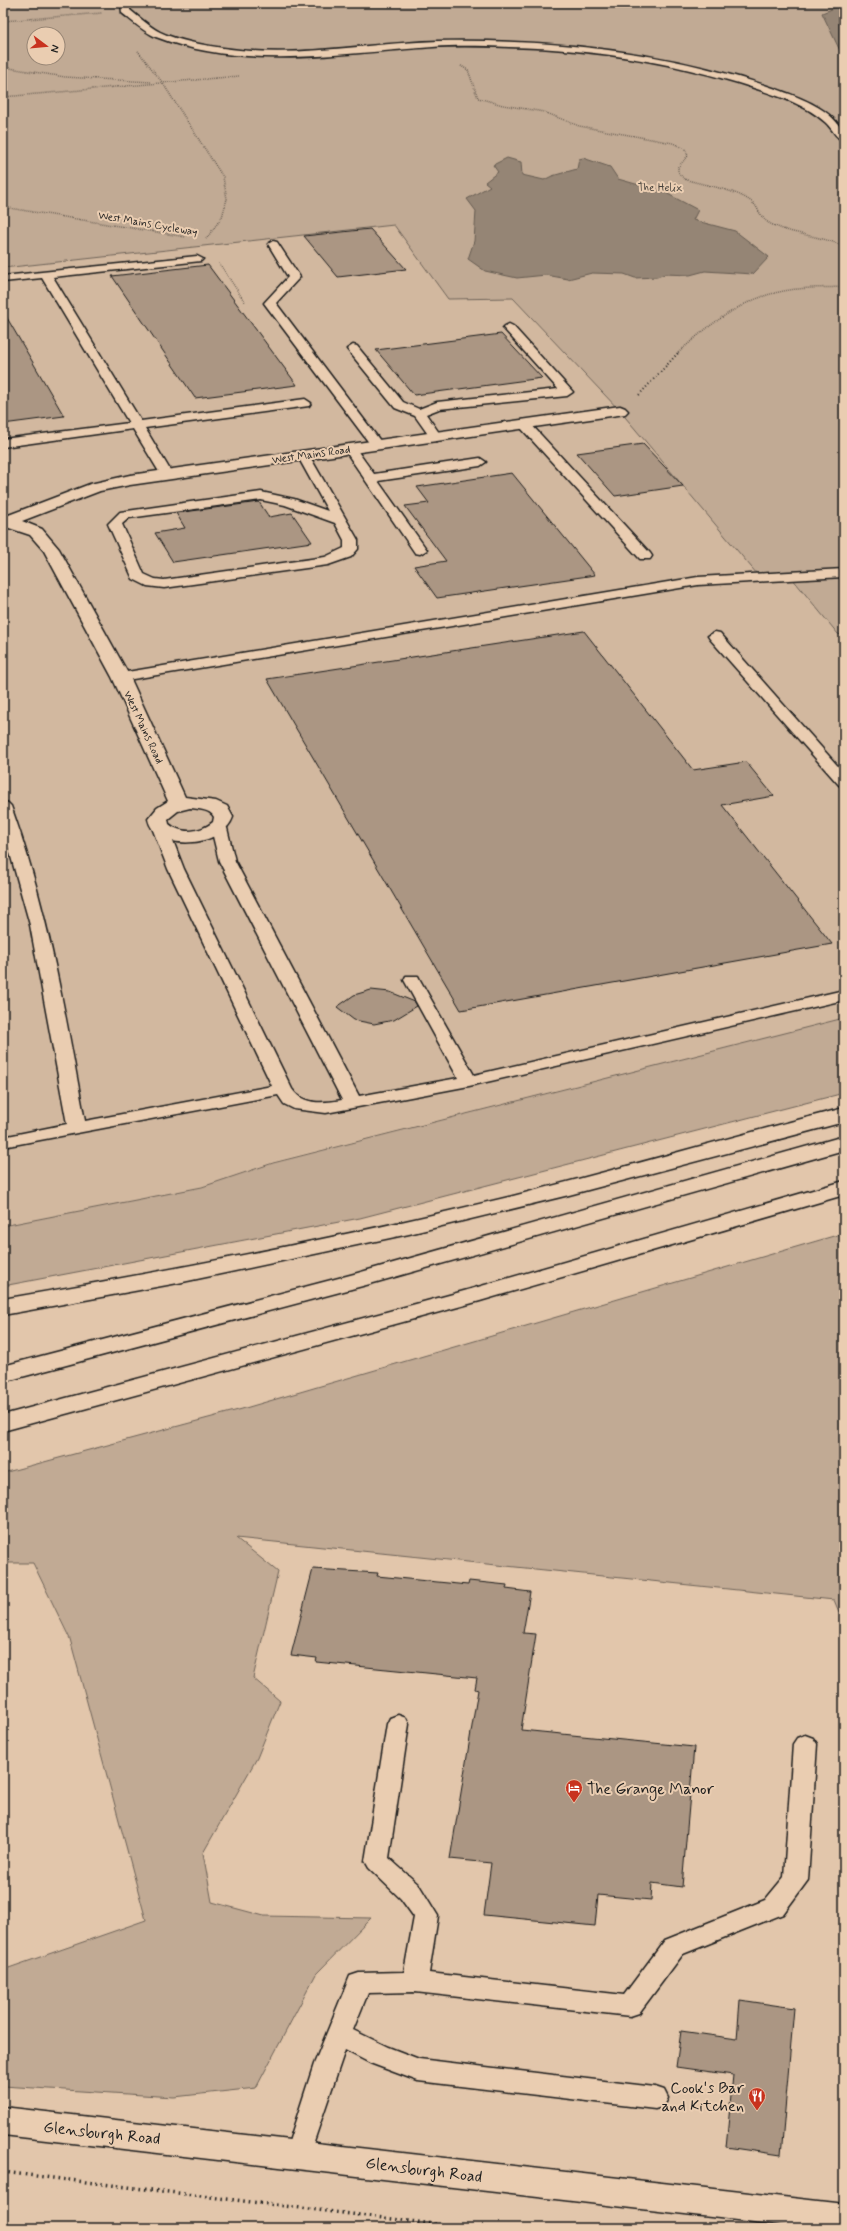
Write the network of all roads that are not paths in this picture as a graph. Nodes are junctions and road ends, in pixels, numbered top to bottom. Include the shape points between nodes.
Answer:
1 (125, 7) edge
2 (844, 138) edge
3 (273, 244) dead end
4 (197, 259) dead end
5 (46, 275) junction
6 (3, 279) edge
7 (509, 328) dead end
8 (354, 349) dead end
9 (305, 403) dead end
10 (620, 411) road end
11 (419, 413) junction
12 (524, 424) junction
13 (137, 426) junction
14 (436, 437) junction
15 (3, 443) edge
16 (377, 445) junction
17 (350, 449) junction
18 (303, 455) junction
19 (480, 462) dead end
20 (167, 475) junction
21 (370, 478) junction
22 (6, 520) edge
23 (340, 520) junction
24 (420, 550) dead end
25 (645, 556) dead end
26 (844, 573) edge
27 (715, 636) dead end
28 (120, 677) junction
29 (844, 782) edge
30 (179, 804) junction
31 (3, 806) edge
32 (159, 825) junction
33 (219, 828) junction
34 (412, 980) dead end
35 (844, 995) edge
36 (469, 1081) junction
37 (283, 1089) junction
38 (353, 1103) junction
39 (844, 1115) edge
40 (77, 1128) junction
41 (3, 1142) edge
42 (844, 1143) edge
43 (844, 1188) edge
44 (3, 1307) edge
45 (3, 1374) edge
46 (3, 1423) edge
47 (398, 1724) dead end
48 (805, 1744) dead end
49 (415, 1982) junction
50 (339, 2035) junction
51 (655, 2098) dead end
52 (3, 2121) edge
53 (298, 2154) junction
54 (844, 2218) edge

1 - 2 lane via 157,34 185,43 231,51 301,55 436,44 510,44 652,58 735,78 789,97 813,108 830,121
3 - 16 lane via 294,277 270,303
4 - 5 lane
5 - 6 lane
5 - 13 lane
7 - 11 lane via 566,392 437,406
8 - 11 lane via 399,405
9 - 13 lane
10 - 12 main road, West Mains Road
11 - 14 lane
12 - 14 main road, West Mains Road
12 - 25 lane
13 - 15 lane
13 - 20 lane
14 - 16 main road, West Mains Road
16 - 17 main road, West Mains Road
17 - 18 main road, West Mains Road
17 - 21 lane
18 - 20 main road, West Mains Road
18 - 23 lane
19 - 21 lane
20 - 22 main road, West Mains Road via 96,487
21 - 24 lane
22 - 28 main road, West Mains Road via 36,532 52,549
23 - 23 lane via 351,540 351,549 346,554 328,561 164,584 152,583 138,576 115,524 125,515 261,496 289,502
26 - 28 lane via 698,581
27 - 29 lane
28 - 30 main road, West Mains Road
30 - 32 main road via 161,813
30 - 33 main road via 202,803 220,810 225,820
31 - 40 lane via 15,836 37,912
32 - 33 main road via 169,833 191,837
32 - 37 lane via 176,869
33 - 38 lane via 227,861
34 - 36 lane
35 - 36 lane
36 - 38 lane
37 - 38 lane via 290,1100 312,1108
37 - 40 lane
39 - 44 main road via 567,1189 320,1248 127,1286
40 - 41 lane
42 - 45 main road via 362,1279
43 - 46 main road via 472,1296
47 - 49 lane via 377,1861 410,1892 426,1916
48 - 49 lane via 796,1880 774,1907 674,1947 630,2006
49 - 50 lane via 359,1983
50 - 51 lane via 418,2070
50 - 53 lane
52 - 53 main road, Glensburgh Road
53 - 54 main road, Glensburgh Road

